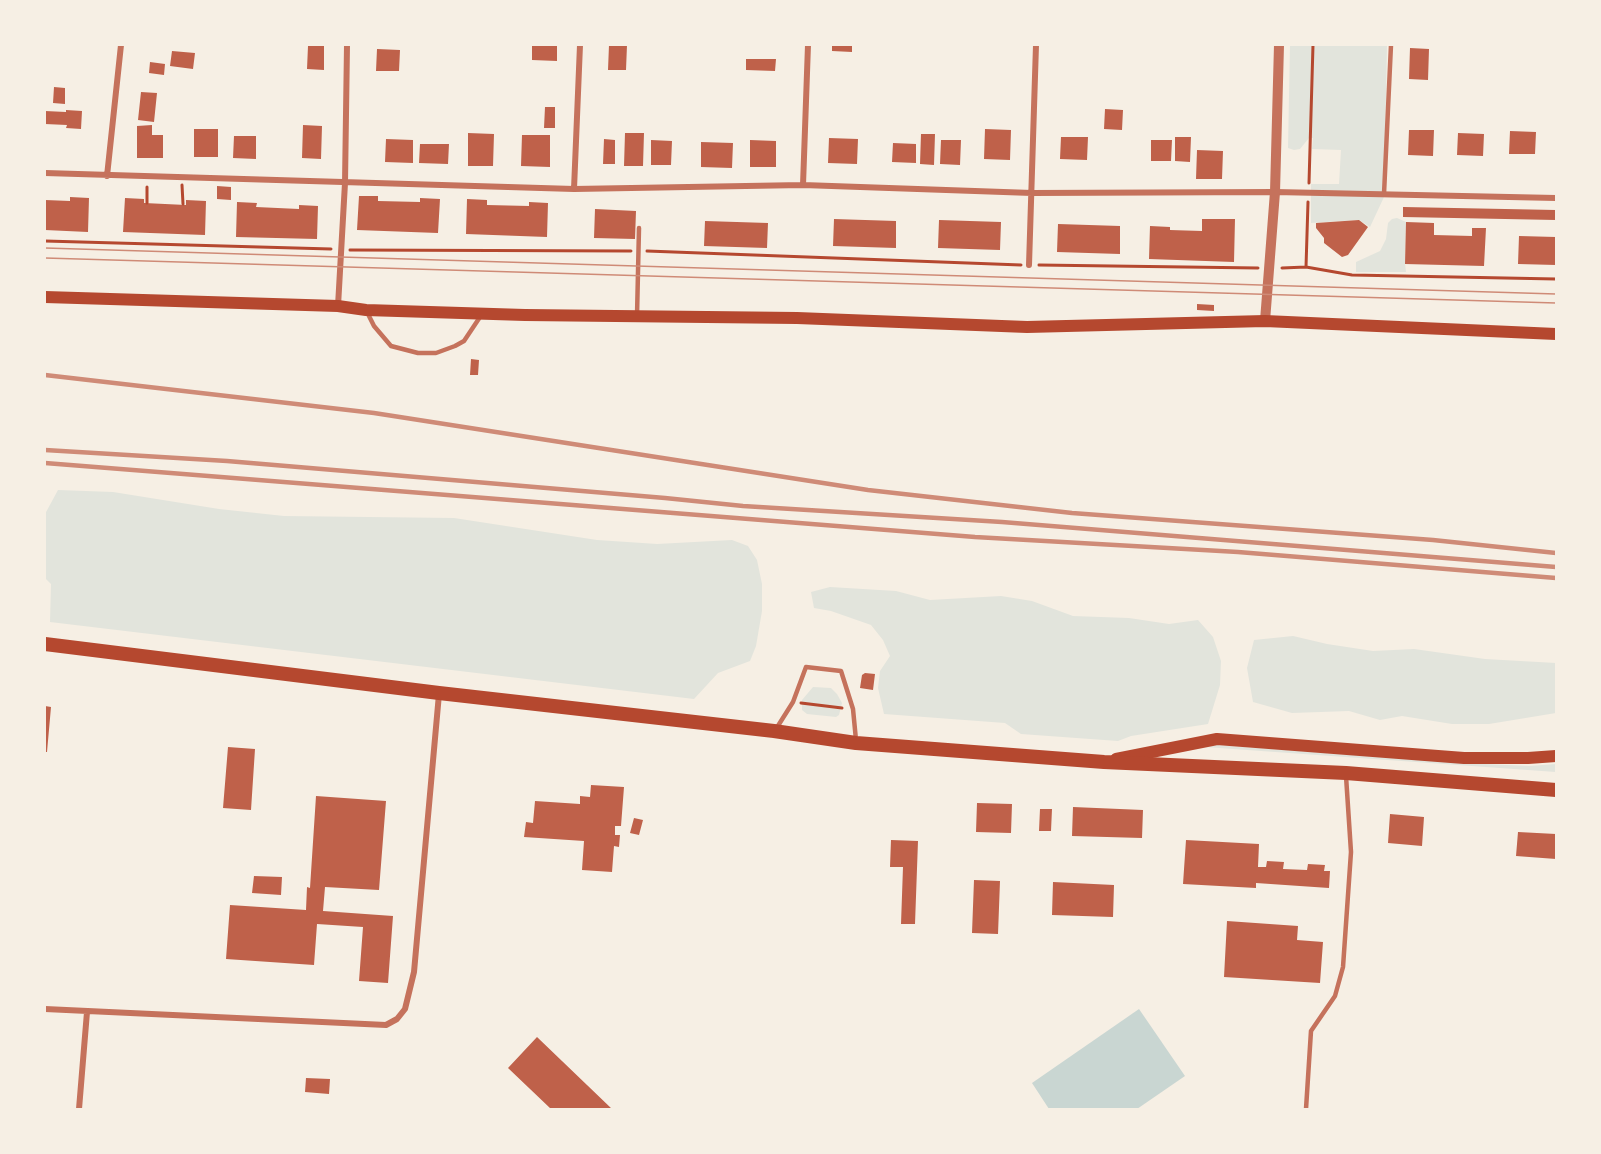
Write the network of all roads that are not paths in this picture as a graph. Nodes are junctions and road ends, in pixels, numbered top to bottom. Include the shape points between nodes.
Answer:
1 (121, 45) edge
2 (347, 45) edge
3 (580, 45) edge
4 (808, 45) edge
5 (1036, 45) edge
6 (1279, 45) edge
7 (1391, 45) edge
8 (45, 173) edge
9 (107, 176) junction
10 (345, 183) junction
11 (803, 185) junction
12 (574, 189) junction
13 (1275, 192) junction
14 (1032, 193) junction
15 (1384, 194) junction
16 (1556, 198) edge
17 (639, 228) dead end
18 (1029, 265) road end
19 (45, 297) edge
20 (338, 306) junction
21 (366, 310) junction
22 (483, 313) junction
23 (637, 316) junction
24 (1265, 321) junction
25 (1556, 334) edge
26 (45, 644) edge
27 (439, 693) junction
28 (774, 731) junction
29 (856, 743) junction
30 (1556, 756) edge
31 (1104, 762) junction
32 (1346, 773) junction
33 (1556, 790) edge
34 (45, 1009) edge
35 (87, 1012) junction
36 (79, 1109) edge
37 (1306, 1109) edge

1 - 9 street
2 - 10 street
3 - 12 street
4 - 11 street
5 - 14 street
6 - 13 street
7 - 15 lane
8 - 9 street
9 - 10 street
10 - 12 street
10 - 20 street
11 - 12 street
11 - 14 street
13 - 14 street
13 - 15 street
13 - 24 street
14 - 18 street
15 - 16 street
17 - 23 lane
19 - 20 main road
20 - 21 main road
21 - 22 main road
21 - 22 lane via 391,346 418,353 436,353 464,341
22 - 23 main road
23 - 24 main road via 1027,327
24 - 25 main road
26 - 27 main road
27 - 28 main road
27 - 35 street via 414,972 405,1009 397,1019 386,1025
28 - 29 main road
28 - 29 lane via 793,702 806,667 841,672 853,709
29 - 31 main road
30 - 31 main road via 1464,758 1217,739
31 - 32 main road
32 - 33 main road
32 - 37 lane via 1351,852 1343,967 1335,996 1311,1031
34 - 35 street
35 - 36 street

